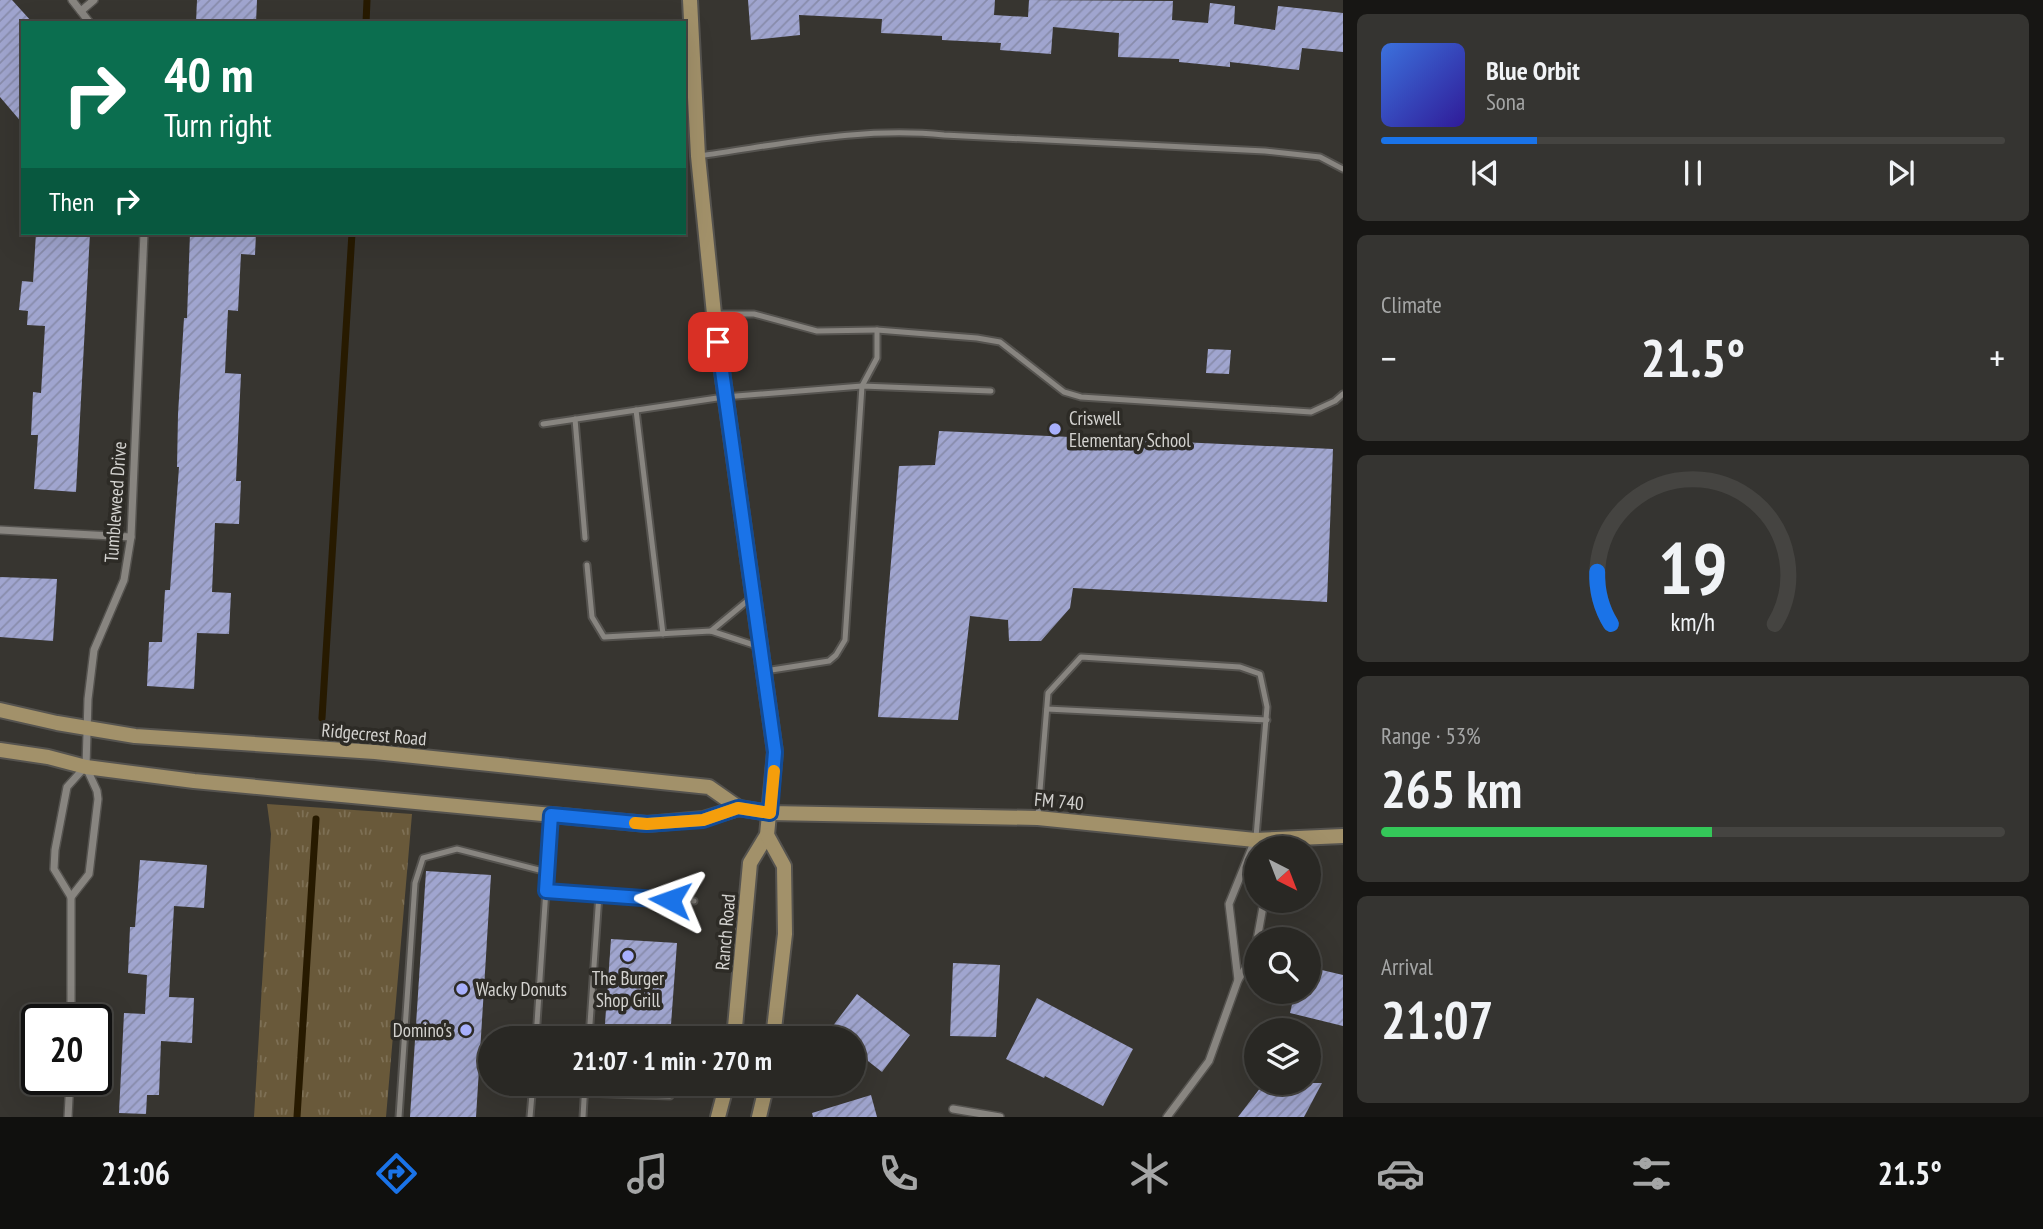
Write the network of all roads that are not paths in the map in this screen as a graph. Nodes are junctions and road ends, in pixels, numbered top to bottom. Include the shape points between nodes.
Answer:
1 (72, 0) edge
2 (94, 0) edge
3 (690, 0) edge
4 (81, 11) junction
5 (88, 21) edge
6 (698, 156) junction
7 (1343, 169) edge
8 (144, 235) edge
9 (715, 314) junction
10 (877, 330) junction
11 (862, 386) junction
12 (991, 391) dead end
13 (1343, 394) edge
14 (724, 397) junction
15 (636, 410) junction
16 (575, 419) junction
17 (543, 424) dead end
18 (0, 530) edge
19 (131, 537) junction
20 (585, 538) dead end
21 (587, 565) dead end
22 (753, 597) junction
23 (711, 631) junction
24 (663, 634) junction
25 (760, 648) junction
26 (765, 671) junction
27 (1047, 709) junction
28 (0, 710) edge
29 (1267, 720) junction
30 (87, 729) junction
31 (0, 750) edge
32 (86, 767) junction
33 (738, 808) junction
34 (770, 813) junction
35 (551, 815) junction
36 (1038, 818) junction
37 (767, 835) junction
38 (1257, 836) edge
39 (1343, 836) edge
40 (1321, 838) edge
41 (1244, 843) edge
42 (1244, 871) edge
43 (547, 872) junction
44 (546, 891) junction
45 (599, 894) junction
46 (71, 897) junction
47 (694, 901) dead end
48 (1244, 970) edge
49 (1238, 980) junction
50 (71, 1004) edge
51 (537, 1026) edge
52 (590, 1026) edge
53 (735, 1026) edge
54 (774, 1026) edge
55 (69, 1095) edge
56 (532, 1096) edge
57 (585, 1096) edge
58 (724, 1096) edge
59 (764, 1096) edge
60 (953, 1109) dead end
61 (68, 1117) edge
62 (399, 1117) edge
63 (530, 1117) edge
64 (583, 1117) edge
65 (718, 1117) edge
66 (760, 1117) edge
67 (1000, 1117) edge
68 (1167, 1117) edge

1 - 4 street
2 - 4 street
3 - 6 main road, Ranch Road
4 - 5 street
6 - 7 lane via 907,131 1265,151 1320,157
6 - 9 main road, Ranch Road
8 - 19 street, Tumbleweed Drive
9 - 10 lane via 754,314 817,331
9 - 14 main road, Ranch Road
10 - 11 lane via 877,358
10 - 13 lane via 1000,342 1064,392 1081,397 1311,412
11 - 12 lane
11 - 14 lane
11 - 26 lane via 845,640 829,661
14 - 15 lane
14 - 22 main road, Ranch Road
15 - 16 lane
15 - 24 lane
16 - 17 lane
16 - 20 lane
18 - 19 street
19 - 30 street, Tumbleweed Drive via 124,580 94,650
21 - 24 lane via 592,617 604,637
22 - 23 lane
22 - 25 main road, Ranch Road
23 - 24 lane
23 - 25 lane
25 - 26 main road, Ranch Road
26 - 34 main road, Ranch Road via 775,752
27 - 29 lane
27 - 29 lane via 1048,693 1081,657 1240,667 1260,674
27 - 36 lane
28 - 30 main road, Ridgecrest Road
29 - 38 lane
30 - 32 street, Tumbleweed Drive
30 - 33 main road, Ridgecrest Road via 662,781 709,787
31 - 32 main road
32 - 35 main road
32 - 46 street, Tumbleweed Drive via 98,799 89,873
32 - 46 street via 67,787 55,850 54,869
33 - 34 main road, Ridgecrest Road
33 - 35 main road, Ridgecrest Road via 703,820 647,824
34 - 36 main road, FM 740 / FM 740
34 - 37 main road, Ranch Road
35 - 43 lane
36 - 41 main road, FM 740 / FM 740
37 - 53 main road, Ranch Road via 750,863
37 - 54 main road via 784,866 785,934
39 - 40 main road, FM 740 / FM 740
42 - 49 street via 1229,904
43 - 44 lane
43 - 62 lane via 457,849 424,858 415,883
44 - 45 lane
44 - 51 lane
45 - 47 lane
45 - 52 lane
46 - 50 street
48 - 49 street
49 - 68 street via 1209,1061
55 - 61 street
56 - 63 lane
57 - 64 lane
58 - 65 main road
59 - 66 main road
60 - 67 street

